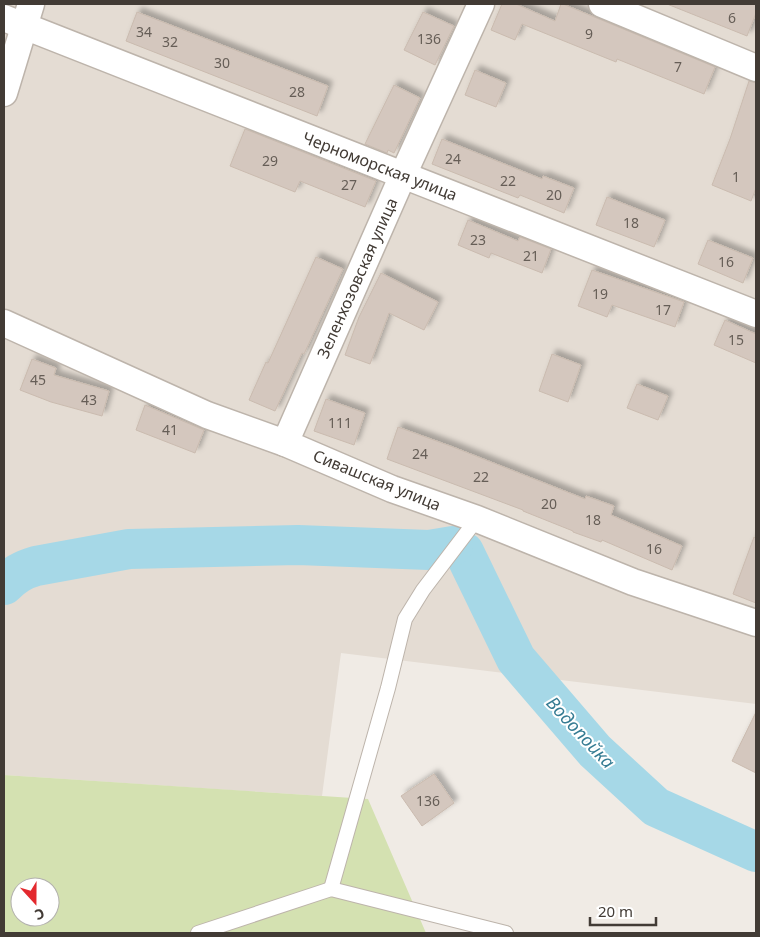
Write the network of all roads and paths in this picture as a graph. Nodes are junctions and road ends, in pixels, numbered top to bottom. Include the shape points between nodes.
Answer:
1 (481, 4) edge
2 (602, 4) edge
3 (20, 16) edge
4 (756, 68) edge
5 (4, 94) edge
6 (403, 175) junction
7 (756, 314) edge
8 (4, 323) edge
9 (285, 443) junction
10 (477, 519) junction
11 (756, 623) edge
12 (331, 889) junction
13 (198, 933) edge
14 (506, 933) edge

1 - 6 street, Зеленхозовская улица
2 - 4 street
3 - 5 street
3 - 6 street, Черноморская улица
6 - 7 street, Черноморская улица
6 - 9 street, Зеленхозовская улица
8 - 9 street, Сивашская улица via 207,415
9 - 10 street, Сивашская улица via 392,489
10 - 11 street, Сивашская улица via 633,582
10 - 12 lane via 423,590 405,620
12 - 13 lane
12 - 14 lane

